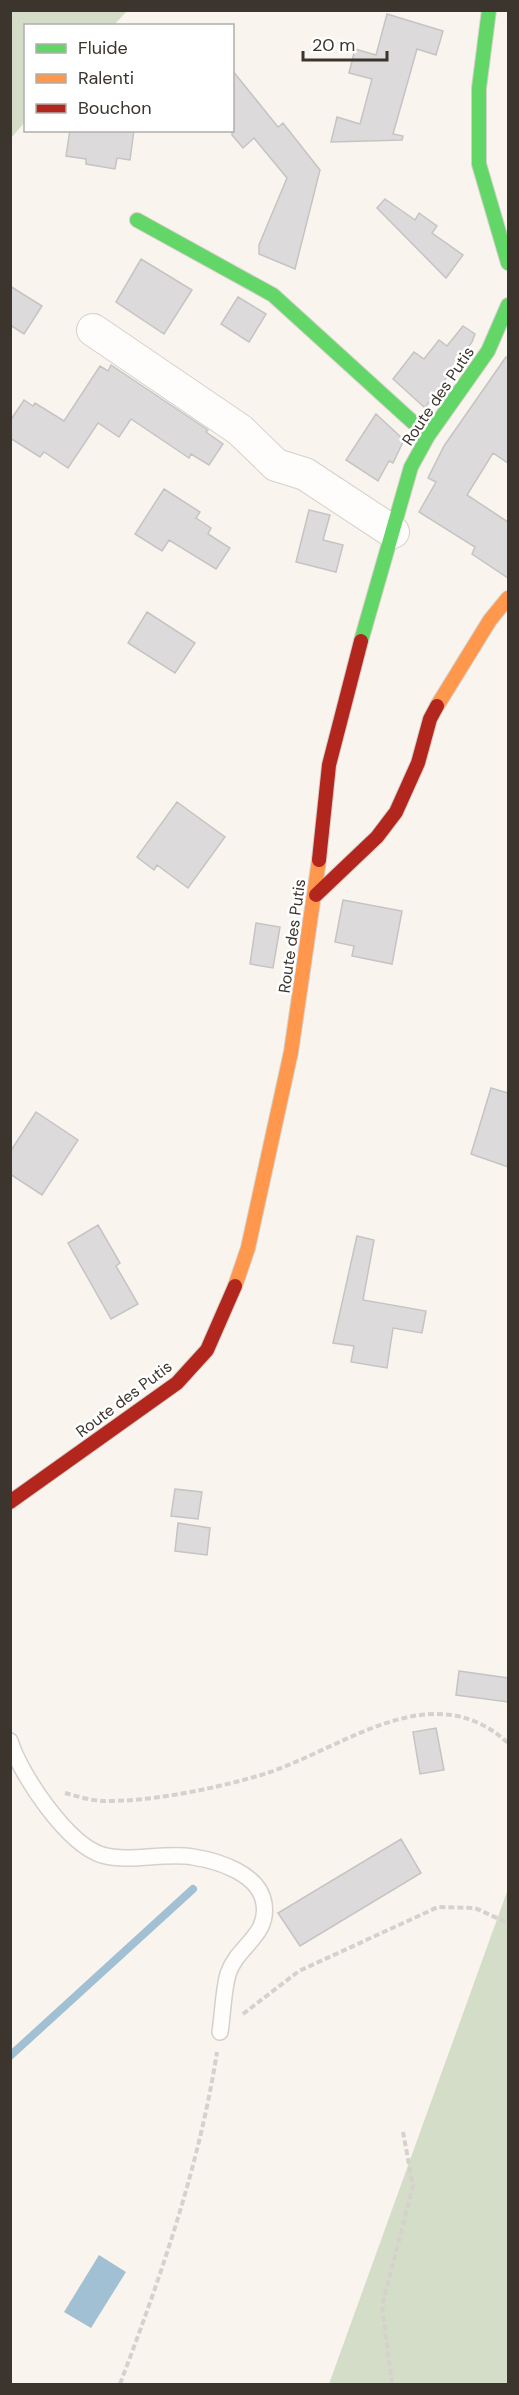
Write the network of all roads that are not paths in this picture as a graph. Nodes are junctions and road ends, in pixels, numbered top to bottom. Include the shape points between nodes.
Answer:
1 (489, 10) edge
2 (137, 220) dead end
3 (506, 248) edge
4 (508, 304) edge
5 (93, 330) dead end
6 (428, 436) junction
7 (393, 532) junction
8 (508, 598) edge
9 (316, 895) junction
10 (10, 1502) edge
11 (10, 1741) edge
12 (220, 2032) road end

1 - 3 street via 479,88 479,164
2 - 6 street via 273,294
4 - 6 street, Route des Putis via 488,351
5 - 7 street via 240,430 276,465 305,474
6 - 7 street, Route des Putis via 411,467
7 - 9 street, Route des Putis via 347,688 329,765
8 - 9 street via 490,620 436,709 396,812 377,837
9 - 10 street, Route des Putis via 291,1052 248,1248 232,1296 207,1350 177,1383
11 - 12 lane via 16,1760 33,1786 72,1835 101,1854 193,1856 235,1870 256,1884 264,1902 265,1922 255,1939 236,1956 228,1974

